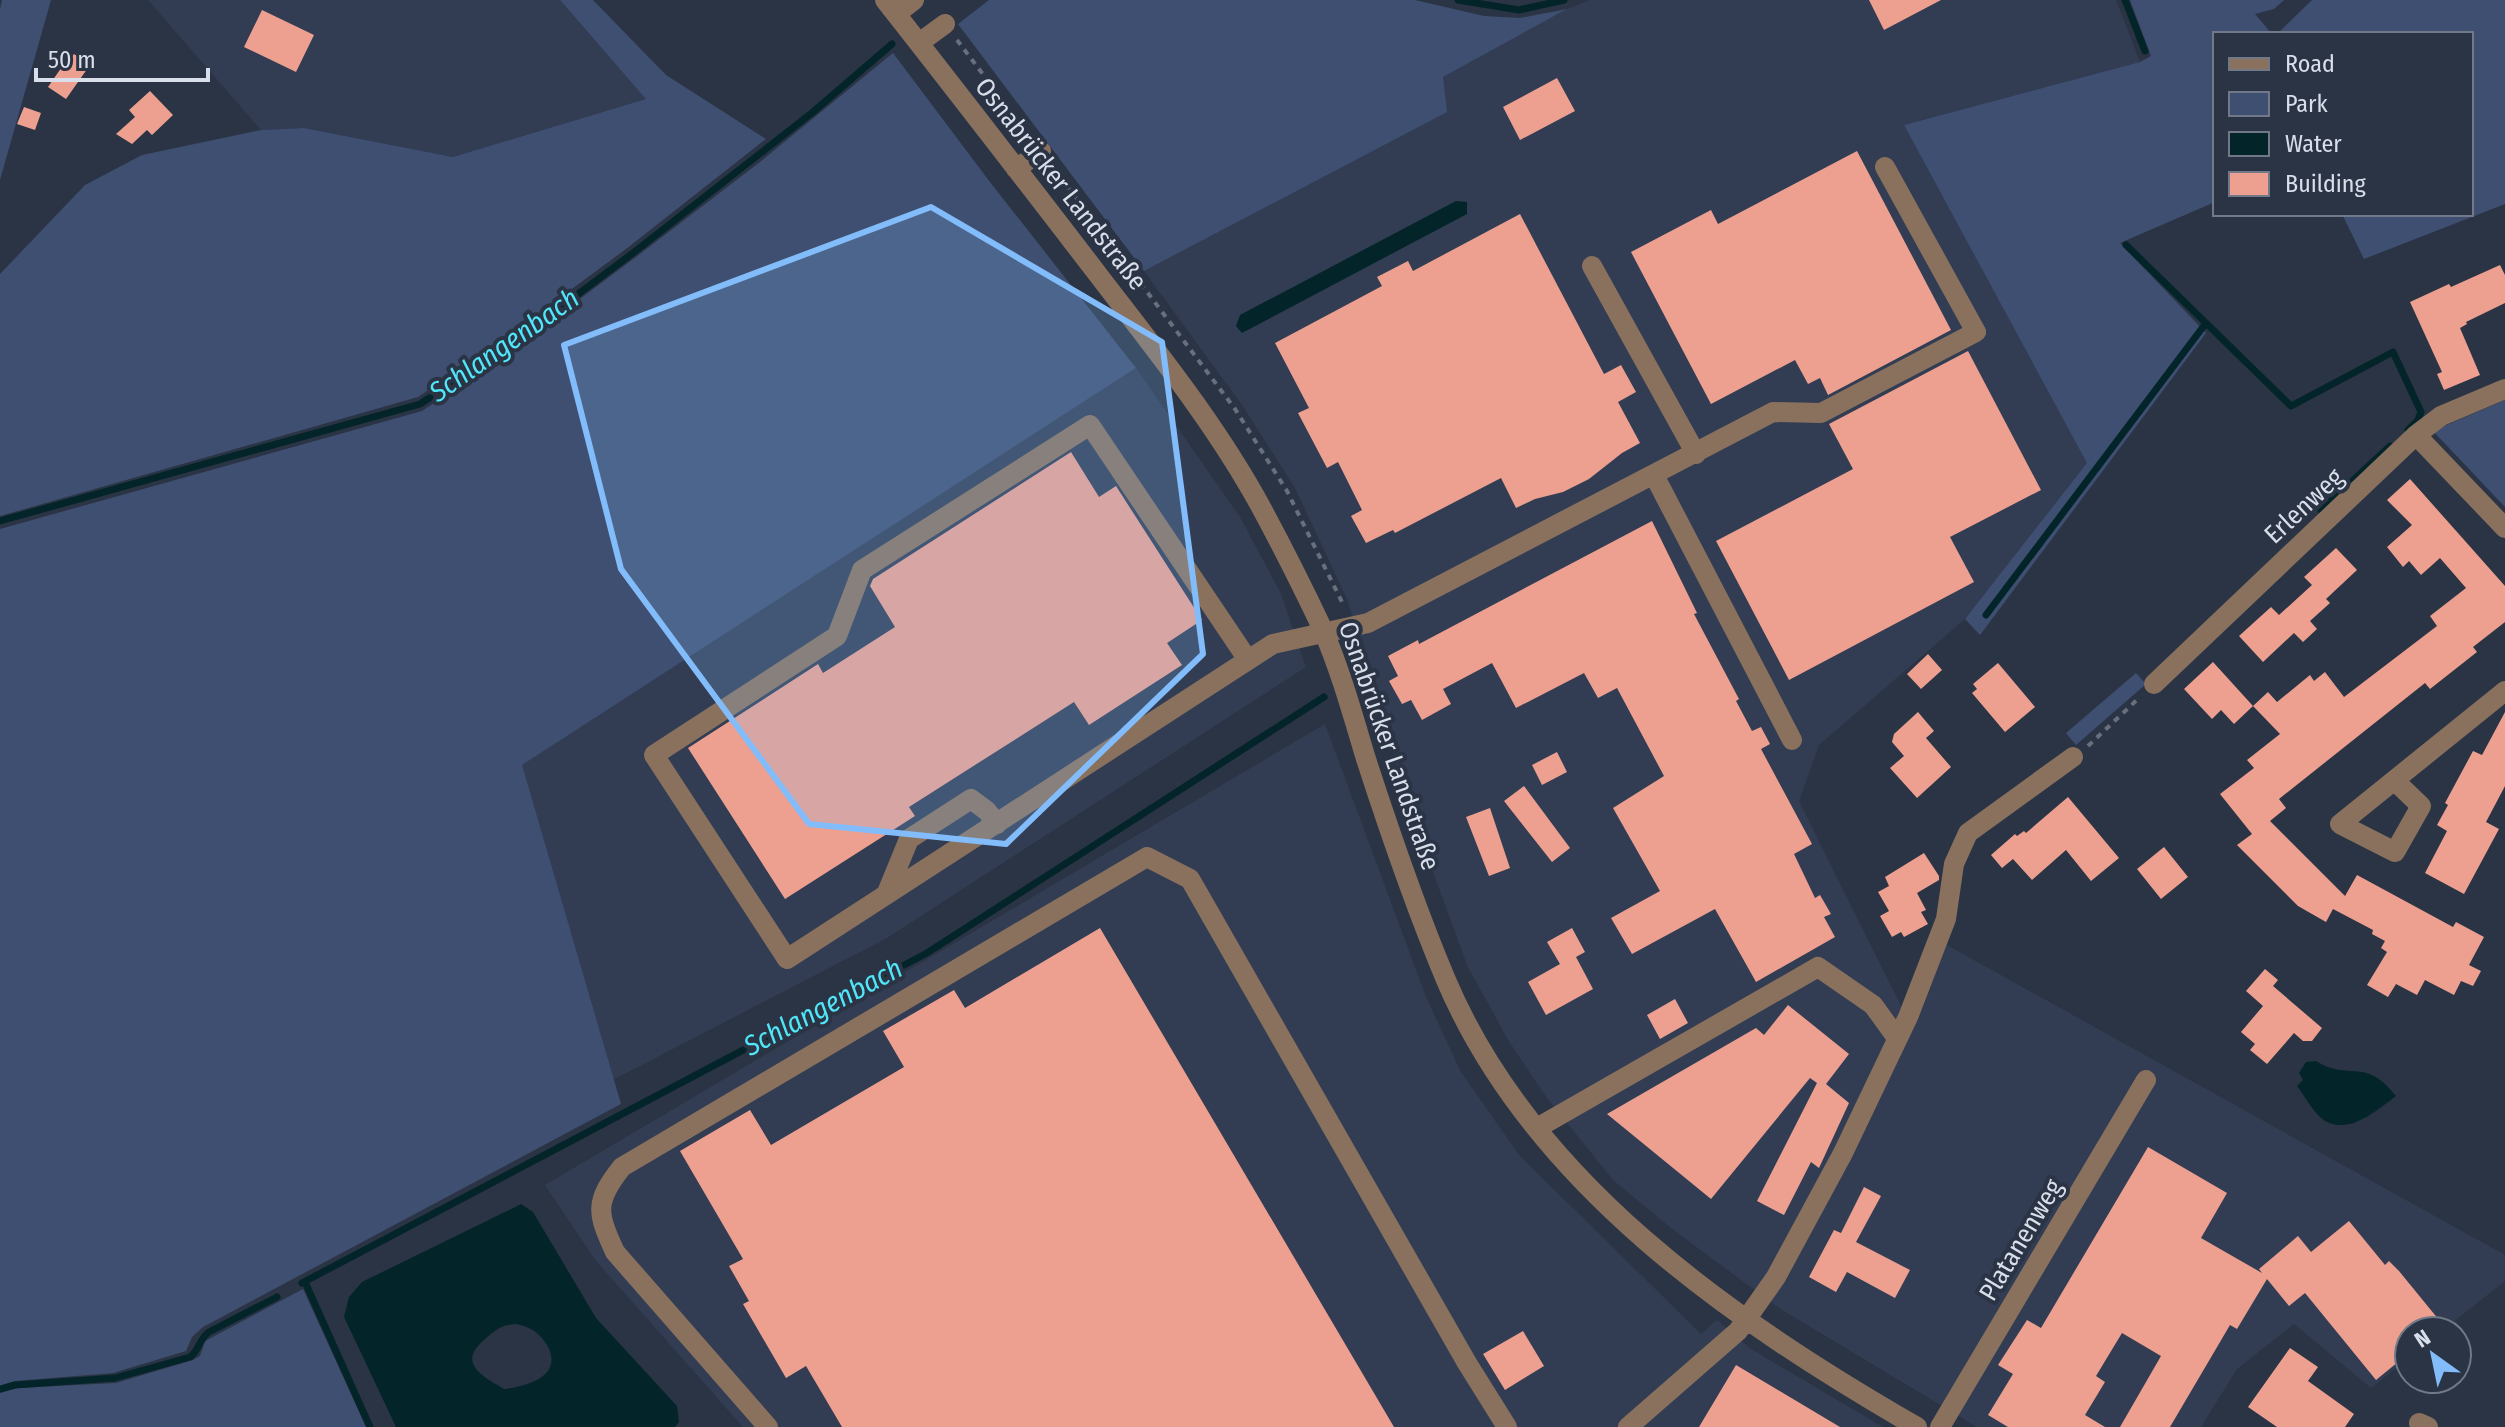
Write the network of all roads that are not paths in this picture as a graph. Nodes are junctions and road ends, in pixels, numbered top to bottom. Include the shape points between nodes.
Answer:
1 (914, 0) edge
2 (890, 7) edge
3 (945, 24) road end
4 (919, 43) junction
5 (1041, 151) road end
6 (1885, 167) dead end
7 (1016, 169) junction
8 (1592, 266) dead end
9 (2505, 389) edge
10 (2416, 435) junction
11 (1696, 454) junction
12 (1654, 475) junction
13 (2505, 528) edge
14 (1323, 632) junction
15 (1248, 660) junction
16 (2154, 684) road end
17 (2505, 691) edge
18 (1792, 740) dead end
19 (2073, 757) road end
20 (2395, 781) dead end
21 (997, 824) junction
22 (886, 895) junction
23 (1897, 1038) junction
24 (2146, 1080) dead end
25 (1537, 1128) junction
26 (1745, 1320) junction
27 (768, 1427) edge
28 (1507, 1427) edge
29 (1628, 1427) edge
30 (1917, 1427) edge
31 (1940, 1427) edge

1 - 2 street
2 - 4 street, Osnabrücker Landstraße
3 - 4 street
4 - 7 street, Osnabrücker Landstraße
5 - 7 street
6 - 11 street via 1976,332 1821,413 1773,412
7 - 14 street, Osnabrücker Landstraße via 1209,425 1261,507
8 - 11 street
9 - 10 street, Erlenweg via 2441,416
10 - 13 street
10 - 16 street, Erlenweg
11 - 12 street
12 - 14 street via 1368,623
12 - 18 street
14 - 15 street via 1273,644
14 - 25 street, Osnabrücker Landstraße via 1447,982 1485,1056
15 - 21 street
15 - 22 street via 1090,425 862,570 837,636 654,755 787,959
17 - 20 street
19 - 23 street via 1968,833 1954,864 1946,919
21 - 22 street
21 - 22 street via 971,799 909,839
23 - 25 street via 1873,1005 1818,967
23 - 26 street via 1843,1153 1776,1277
24 - 31 street, Platanenweg
25 - 26 street, Osnabrücker Landstraße via 1652,1247
26 - 29 street
26 - 30 street, Osnabrücker Landstraße
27 - 28 street via 615,1252 600,1220 605,1188 622,1167 1147,857 1190,879

